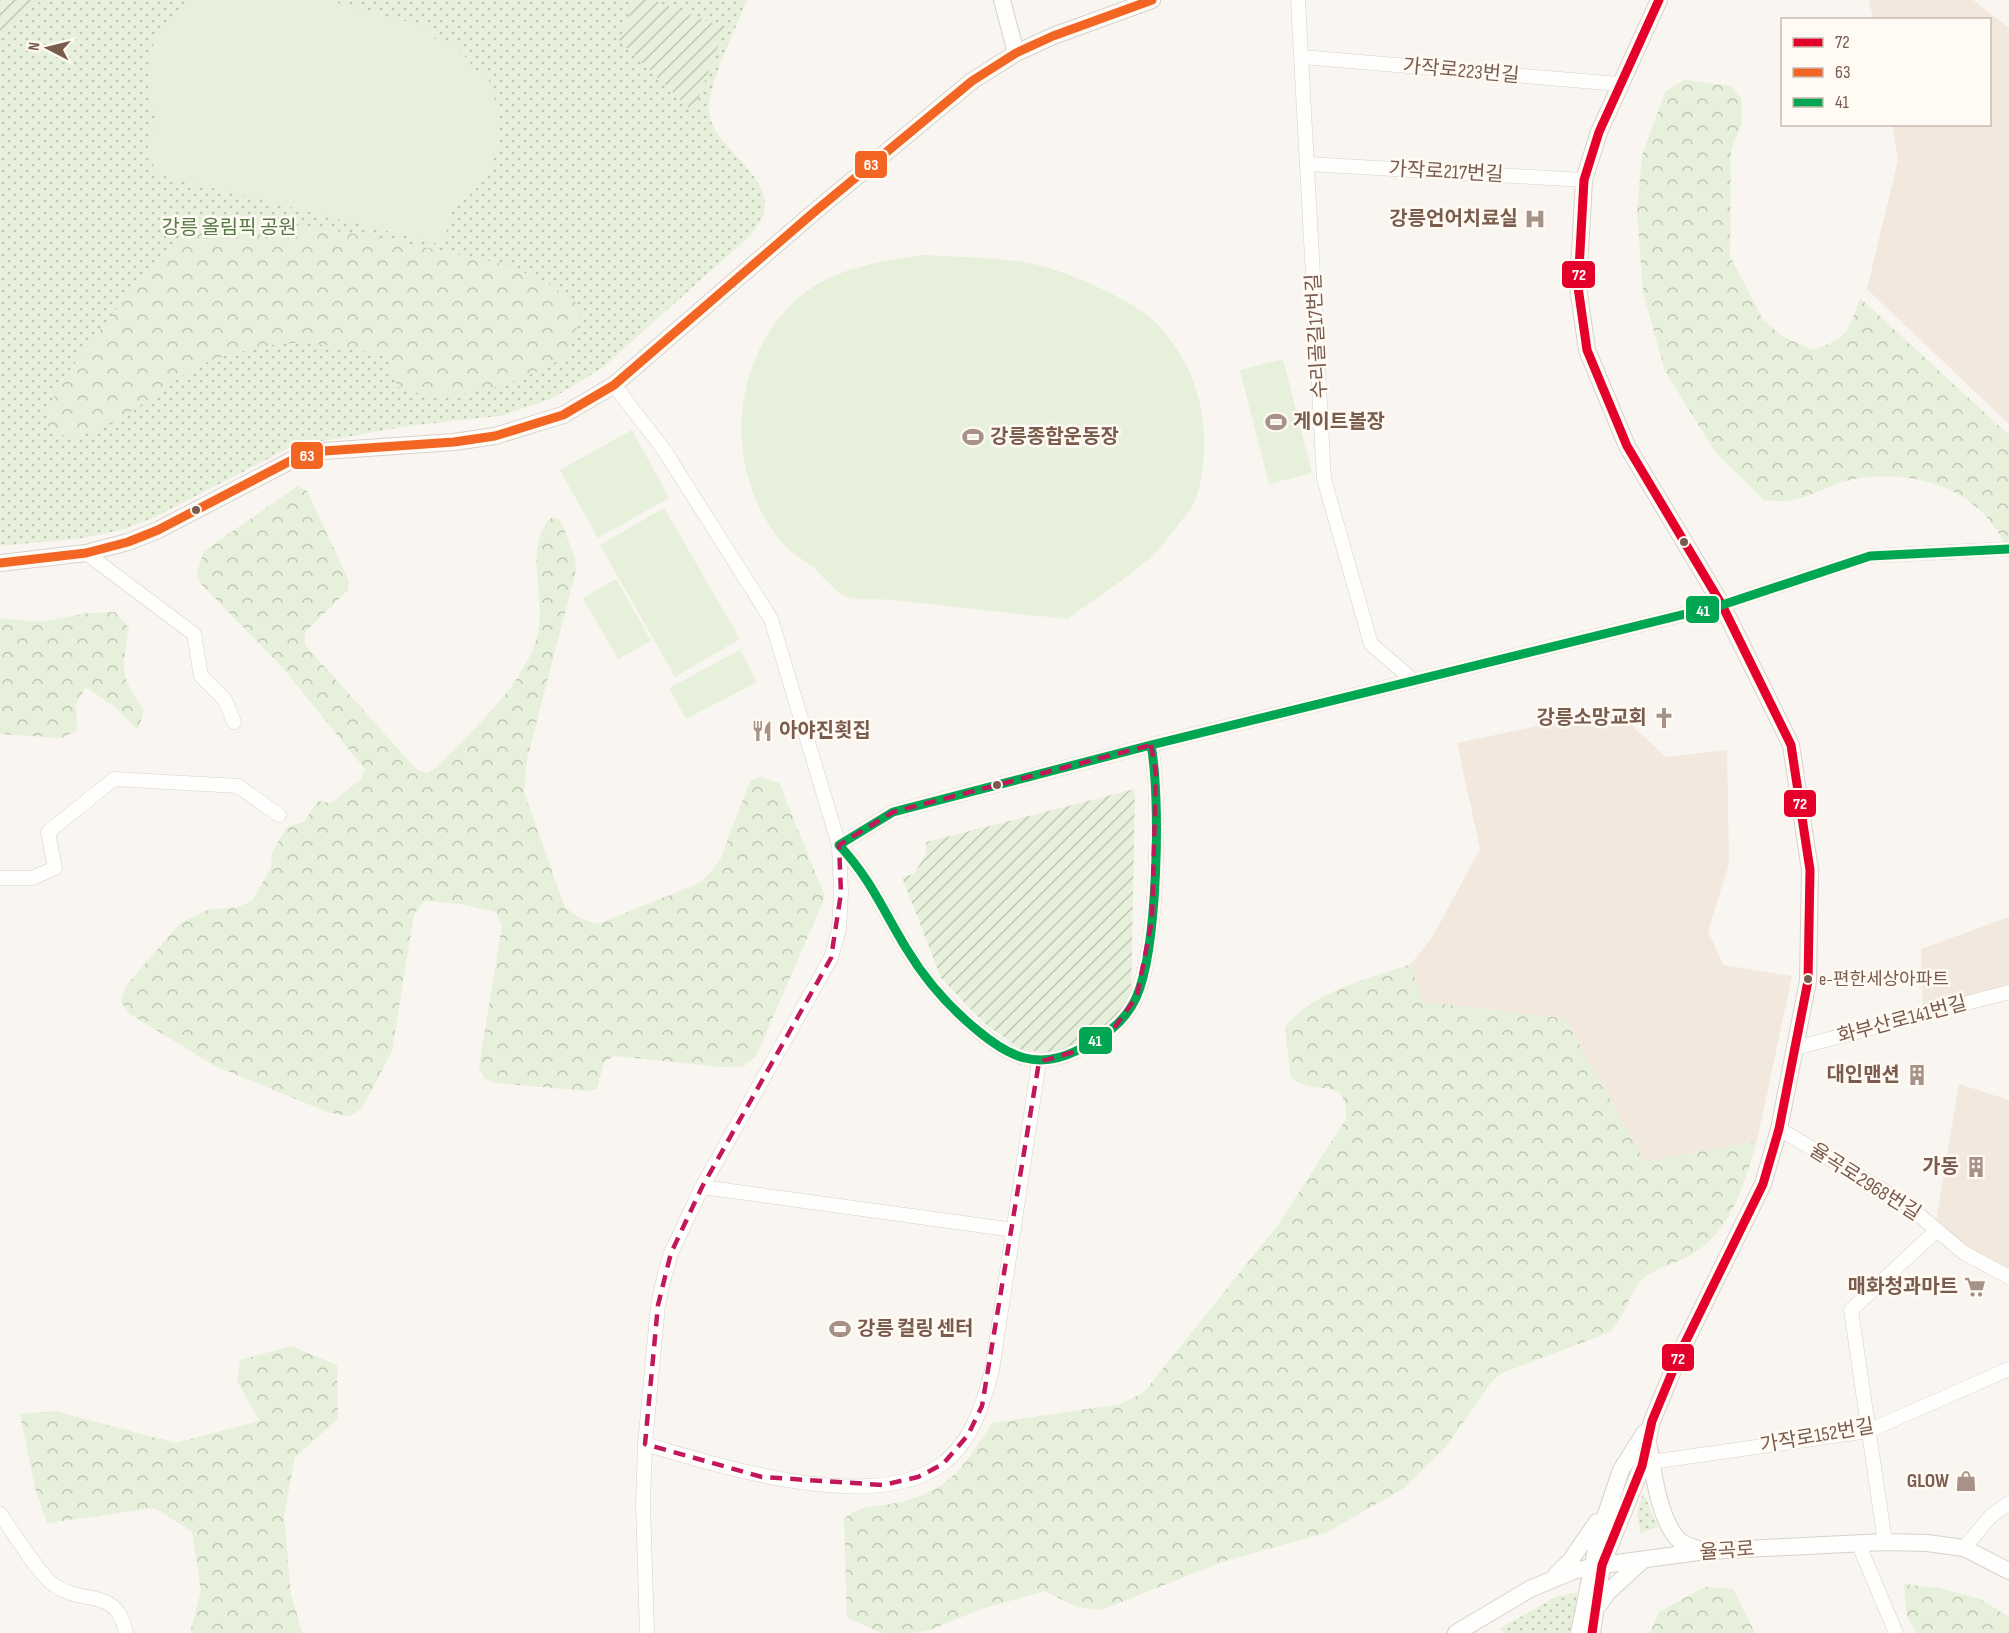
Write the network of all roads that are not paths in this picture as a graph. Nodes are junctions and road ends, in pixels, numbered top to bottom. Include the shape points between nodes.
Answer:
1 (1002, 0) edge
2 (1152, 0) edge
3 (1298, 0) edge
4 (1659, 0) edge
5 (1016, 53) junction
6 (1302, 57) junction
7 (1619, 84) junction
8 (1308, 164) junction
9 (1584, 180) junction
10 (614, 385) junction
11 (2007, 549) dead end
12 (86, 553) junction
13 (0, 563) edge
14 (1722, 605) junction
15 (1414, 681) junction
16 (234, 722) dead end
17 (1150, 745) junction
18 (279, 815) dead end
19 (839, 845) junction
20 (0, 878) edge
21 (2009, 992) edge
22 (1795, 1048) junction
23 (1039, 1062) junction
24 (1779, 1129) junction
25 (702, 1187) junction
26 (1014, 1230) junction
27 (1937, 1230) junction
28 (2009, 1277) edge
29 (2009, 1369) edge
30 (1652, 1421) junction
31 (1868, 1431) junction
32 (1648, 1438) junction
33 (645, 1444) junction
34 (1651, 1462) junction
35 (1621, 1470) junction
36 (2009, 1503) edge
37 (0, 1514) edge
38 (1885, 1542) junction
39 (1858, 1543) junction
40 (1964, 1548) junction
41 (1706, 1551) junction
42 (1644, 1559) junction
43 (1596, 1566) junction
44 (2009, 1570) edge
45 (1552, 1578) junction
46 (1596, 1609) junction
47 (1464, 1631) edge
48 (126, 1633) edge
49 (647, 1633) edge
50 (1579, 1633) edge
51 (1592, 1633) edge
52 (1896, 1633) edge

1 - 5 street
2 - 5 street
3 - 6 street, 수리골길17번길
4 - 7 street
5 - 10 street via 972,81
6 - 7 street, 가작로223번길
6 - 8 street, 수리골길17번길
7 - 9 street
8 - 9 street, 가작로217번길
8 - 15 street, 수리골길17번길 via 1324,479 1371,644
9 - 14 street via 1578,287 1587,350 1628,446
10 - 12 street via 563,415 495,436 324,451 294,459 158,530
10 - 19 street via 664,450 768,613
11 - 14 street via 1870,556
12 - 13 street
12 - 16 street via 194,634 201,676 225,700
14 - 15 street
14 - 22 street via 1791,745 1810,870 1808,981
15 - 17 street
17 - 19 street via 893,812
17 - 23 street via 1156,773 1152,920 1137,996 1112,1031 1073,1052
18 - 20 street via 238,786 114,779 48,832 56,868 32,878
19 - 23 street via 875,890 912,957 956,1011 1000,1046
19 - 25 street via 842,893 831,958
21 - 22 street, 화부산로141번길
22 - 24 street
23 - 26 street
24 - 27 street, 율곡로2968번길 via 1905,1203
24 - 30 street via 1763,1184 1681,1351
25 - 26 street
25 - 33 street via 671,1253 658,1305
26 - 33 street via 992,1370 982,1406 968,1435 942,1464 918,1477 883,1485 797,1482 762,1477
27 - 28 street, 율곡로2968번길 via 1964,1253
27 - 31 street via 1851,1310
29 - 31 street, 가작로152번길
30 - 32 street
30 - 35 street
31 - 34 street, 가작로152번길
31 - 38 street
32 - 34 street
32 - 43 street via 1642,1466
33 - 49 street
34 - 41 street via 1658,1498 1672,1529 1680,1541
35 - 43 street
35 - 45 street via 1593,1530
36 - 40 street via 1990,1516
37 - 48 street via 54,1585 105,1601 117,1609
38 - 39 street, 율곡로
38 - 40 street, 율곡로
39 - 41 street, 율곡로
39 - 52 street
40 - 44 street, 율곡로
41 - 42 street, 율곡로
42 - 43 street, 율곡로
42 - 46 street via 1608,1592
43 - 45 street, 율곡로
43 - 46 street
43 - 50 street
45 - 47 street, 율곡로
46 - 51 street

